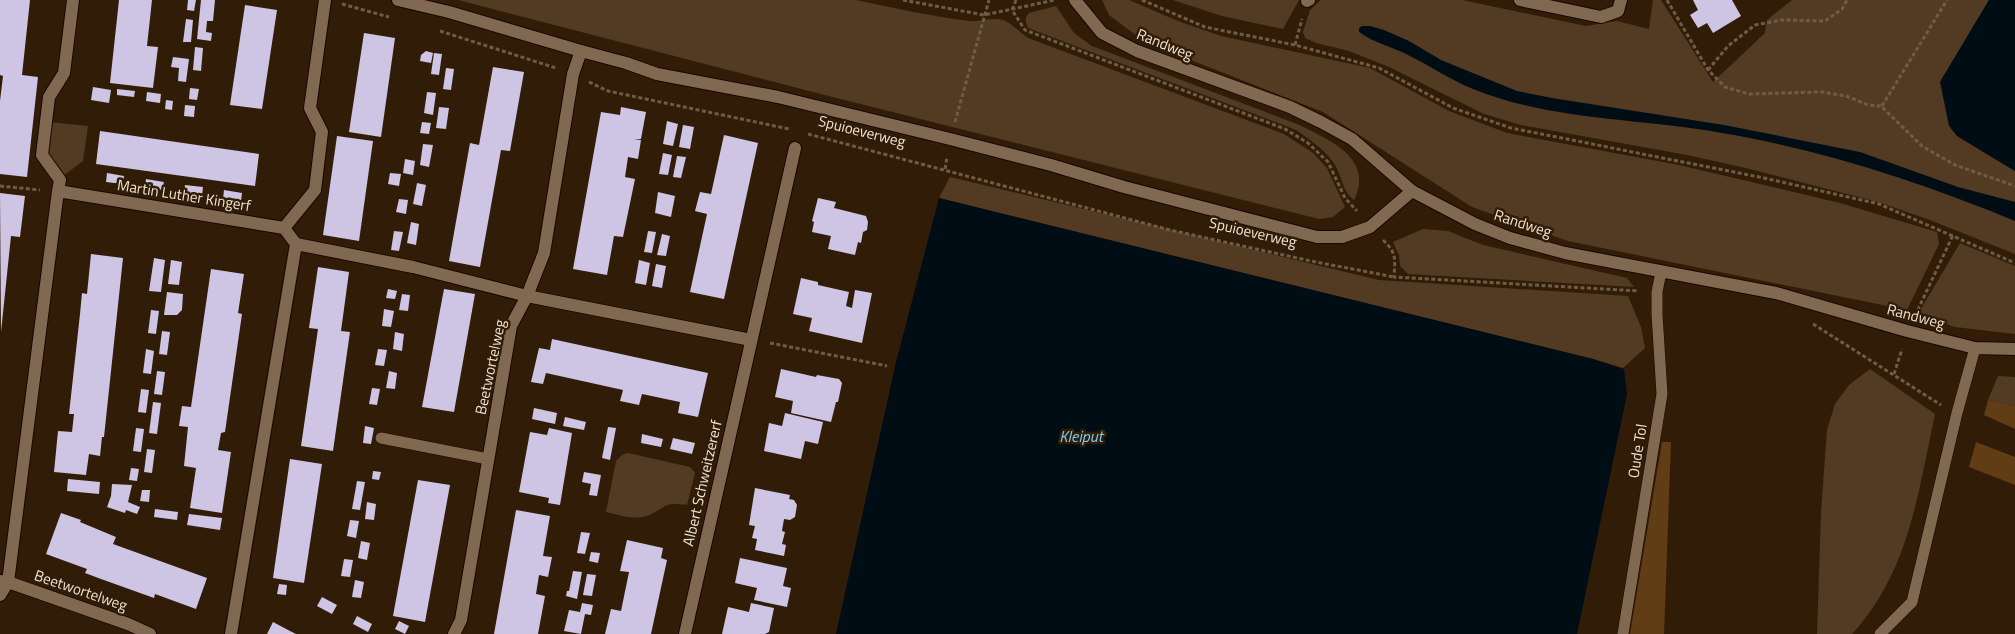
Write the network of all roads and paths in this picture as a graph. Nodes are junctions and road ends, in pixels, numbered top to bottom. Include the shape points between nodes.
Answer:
1 (73, 0) edge
2 (398, 0) edge
3 (903, 0) edge
4 (989, 0) edge
5 (1016, 0) edge
6 (1055, 0) edge
7 (1075, 0) edge
8 (1142, 0) edge
9 (1308, 0) edge
10 (1520, 0) edge
11 (1621, 0) edge
12 (1666, 0) edge
13 (1847, 0) edge
14 (1947, 0) edge
15 (331, 1) edge
16 (1148, 1) edge
17 (1012, 10) junction
18 (984, 15) junction
19 (391, 17) dead end
20 (436, 30) dead end
21 (1295, 45) junction
22 (581, 51) junction
23 (1708, 70) junction
24 (573, 74) junction
25 (963, 92) dead end
26 (1882, 106) junction
27 (798, 131) dead end
28 (807, 133) dead end
29 (795, 148) dead end
30 (0, 186) edge
31 (2015, 186) edge
32 (1412, 191) junction
33 (58, 192) junction
34 (284, 228) junction
35 (1953, 235) junction
36 (296, 244) junction
37 (2015, 263) edge
38 (1661, 272) junction
39 (1935, 272) dead end
40 (1394, 277) dead end
41 (527, 296) junction
42 (751, 340) junction
43 (1975, 348) junction
44 (2015, 349) edge
45 (887, 366) dead end
46 (381, 438) dead end
47 (488, 458) junction
48 (4, 582) edge
49 (0, 595) edge
50 (150, 634) edge
51 (231, 634) edge
52 (454, 634) edge
53 (685, 634) edge
54 (1623, 634) edge
55 (1880, 634) edge

1 - 33 street via 64,73 49,97 42,155 60,180
2 - 22 street, Spuioeverweg
3 - 18 path
4 - 18 path
5 - 17 path
6 - 17 path
7 - 32 street, Randweg via 1102,33 1137,52 1290,108 1344,134
8 - 16 path, Randweg
9 - 21 path
10 - 11 street via 1601,17 1618,11
12 - 23 path
13 - 23 path via 1842,9 1825,21 1782,20 1754,25 1728,46
14 - 26 path
15 - 19 path
15 - 34 street via 310,108 322,132 315,190
16 - 21 path, Randweg via 1205,27
17 - 18 path
18 - 25 path
20 - 24 path, Spuioeverweg
21 - 35 path, Randweg via 1379,68 1453,108 1511,128 1879,204
22 - 24 street, Beetwortelweg
22 - 32 street, Spuioeverweg via 657,74 778,97 950,139 1318,236 1342,237 1370,227
23 - 26 path via 1725,87 1749,94 1822,92
24 - 27 path, Spuioeverweg via 608,91
24 - 41 street, Beetwortelweg via 544,253
26 - 31 path via 1922,146 1955,165
28 - 40 path, Spuioeverweg via 1170,230
29 - 42 street, Albert Schweitzererf
30 - 33 path
32 - 38 street, Randweg via 1475,224 1510,238 1565,253
33 - 34 street, Martin Luther Kingerf
33 - 48 street
34 - 36 street
35 - 37 path, Randweg
35 - 39 path
36 - 41 street via 413,267
36 - 51 street
38 - 43 street, Randweg via 1776,293
38 - 54 lane, Oude Tol via 1657,314 1662,394
41 - 42 street
41 - 47 street, Beetwortelweg via 511,326
42 - 45 path
42 - 53 street, Albert Schweitzererf
43 - 44 street, Randweg
43 - 55 lane via 1912,602
46 - 47 lane
47 - 52 street, Beetwortelweg via 461,620
48 - 49 street
48 - 50 street, Beetwortelweg

